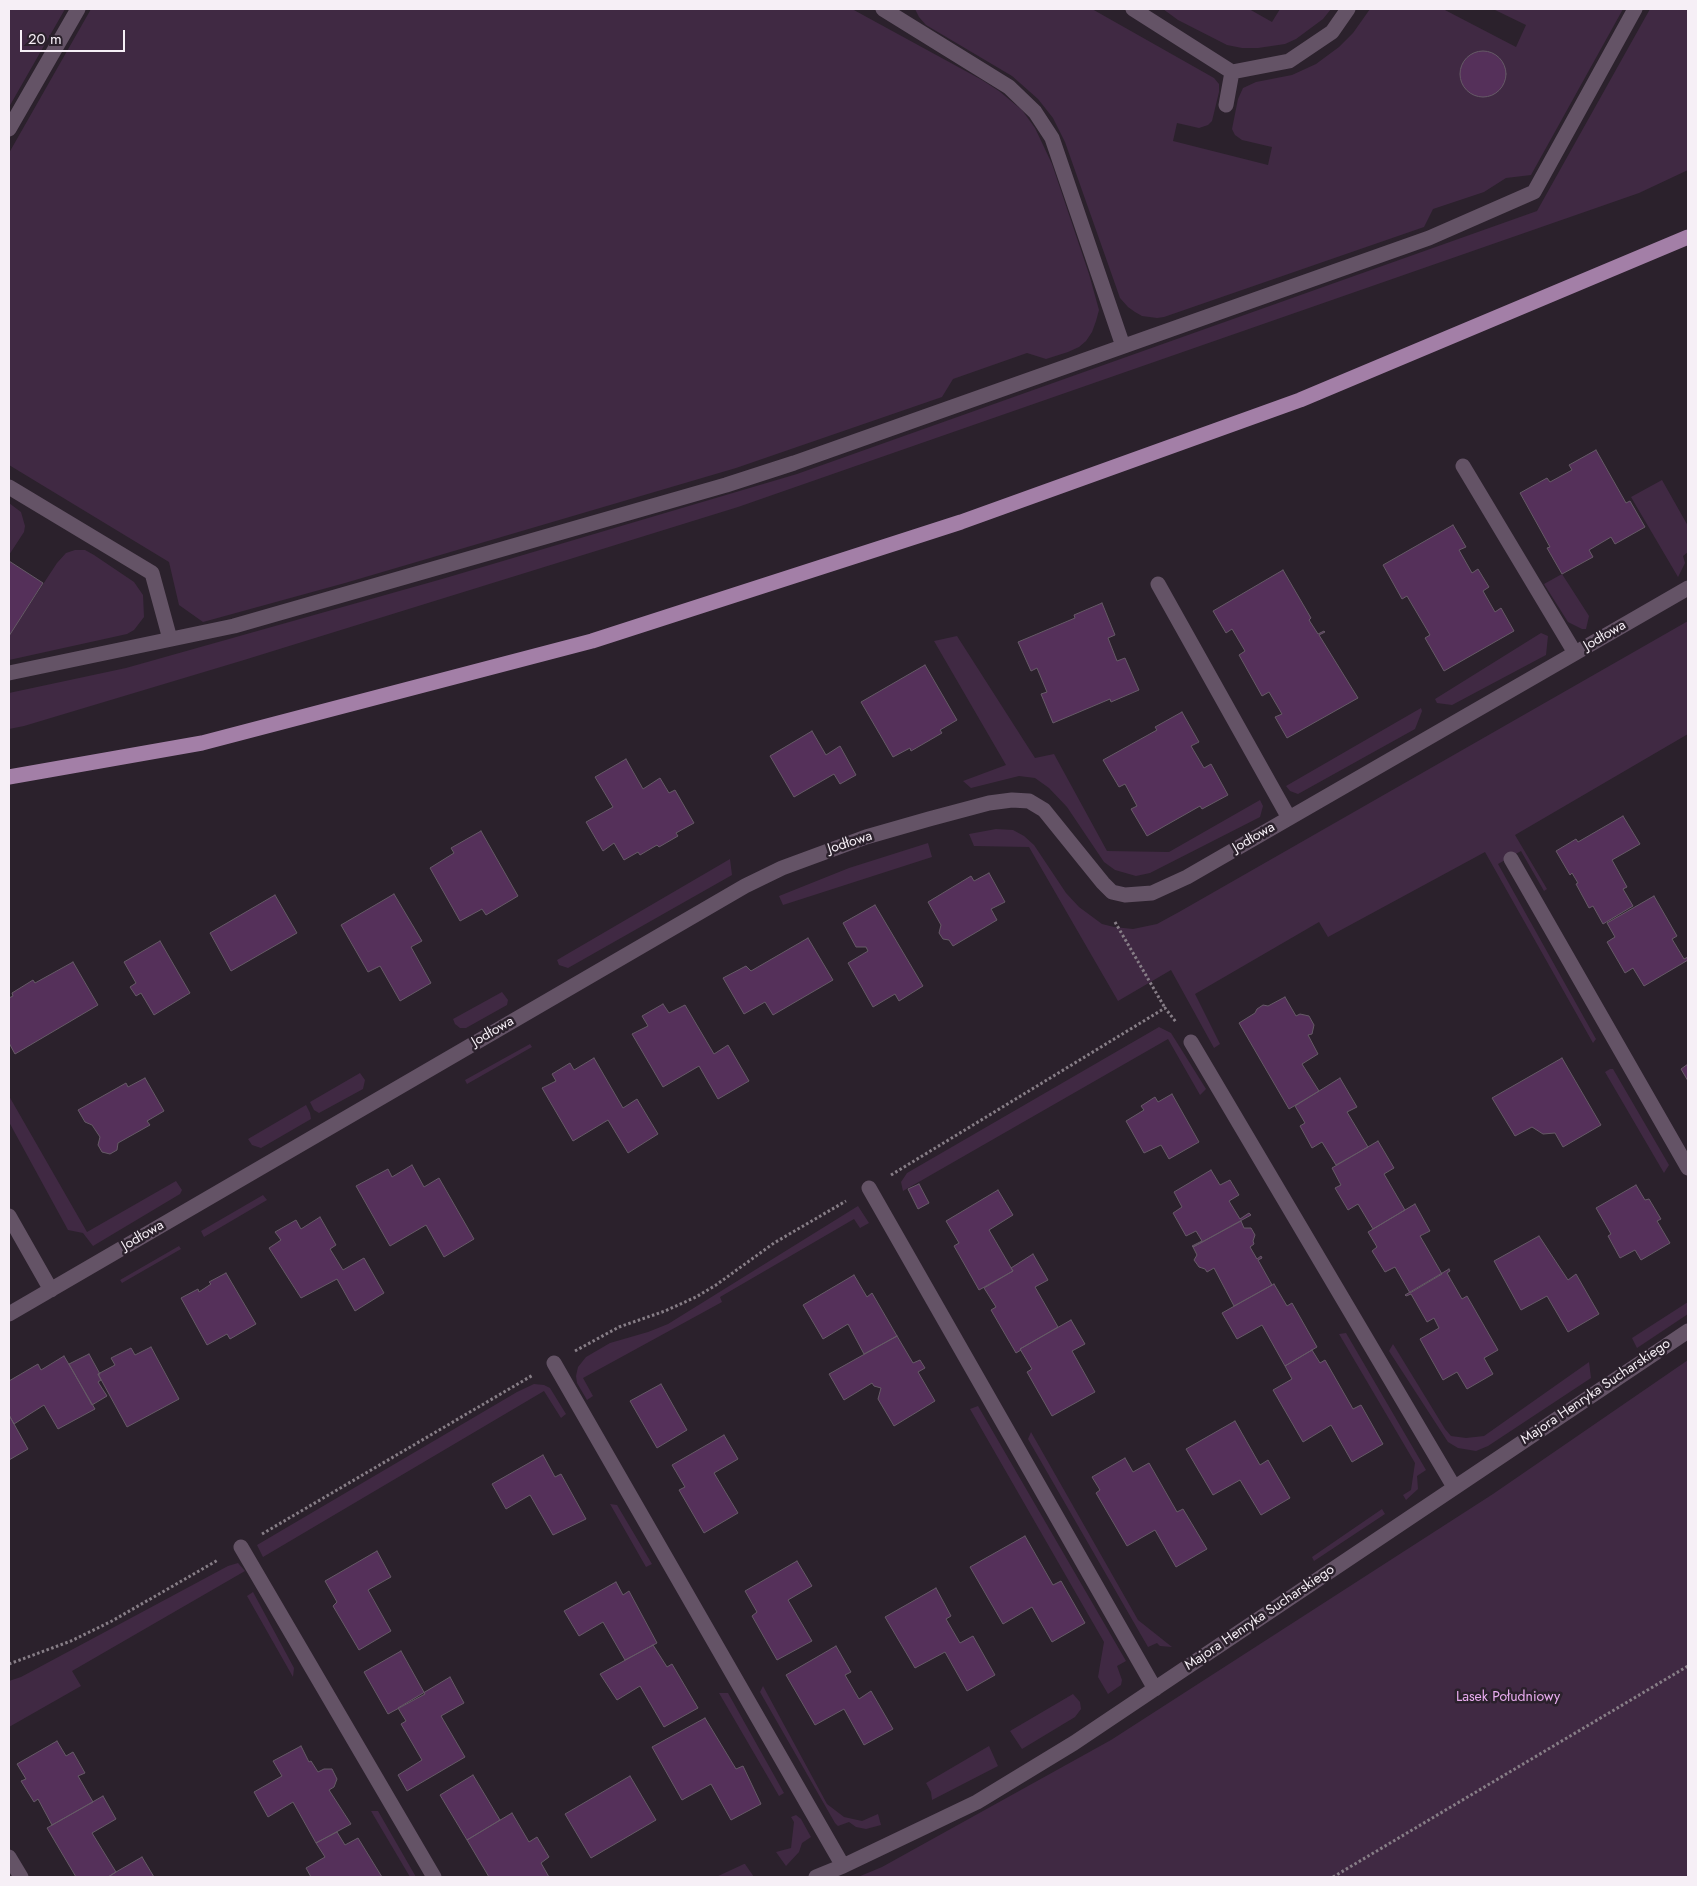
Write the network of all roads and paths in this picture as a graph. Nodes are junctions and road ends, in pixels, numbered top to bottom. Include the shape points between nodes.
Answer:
1 (78, 9) edge
2 (882, 9) edge
3 (1132, 9) edge
4 (1348, 9) edge
5 (1634, 9) edge
6 (1232, 72) junction
7 (1226, 105) dead end
8 (9, 129) edge
9 (1688, 237) edge
10 (1123, 346) junction
11 (1462, 466) dead end
12 (9, 487) edge
13 (1158, 584) dead end
14 (1688, 588) edge
15 (170, 639) junction
16 (1575, 653) junction
17 (9, 674) edge
18 (9, 777) edge
19 (1289, 818) junction
20 (1511, 859) dead end
21 (1115, 922) dead end
22 (1165, 1008) junction
23 (1191, 1042) joint
24 (1688, 1168) edge
25 (870, 1188) junction
26 (9, 1216) edge
27 (51, 1290) junction
28 (9, 1314) edge
29 (1688, 1331) edge
30 (554, 1363) junction
31 (1454, 1487) junction
32 (241, 1546) junction
33 (9, 1664) edge
34 (1688, 1666) edge
35 (1156, 1689) junction
36 (9, 1857) edge
37 (843, 1866) junction
38 (21, 1877) edge
39 (434, 1877) edge
40 (816, 1877) edge
41 (1333, 1877) edge

1 - 8 street
2 - 10 street via 1009,87 1035,112 1052,138
3 - 6 street
4 - 6 street via 1332,32 1289,61
5 - 10 street via 1534,192 1429,238
6 - 7 street
9 - 18 main road via 1300,400 961,522 592,641 202,742
10 - 15 street via 794,464 234,626
11 - 16 street
12 - 15 street via 152,573
13 - 19 street
14 - 16 street, Jodłowa
15 - 17 street
16 - 19 street, Jodłowa
19 - 27 street, Jodłowa via 1187,877 1152,893 1126,895 1112,892 1102,883 1044,810 1029,801 1012,800 961,810 819,853 745,886
20 - 24 street
21 - 22 path
22 - 23 path
22 - 25 path
23 - 31 street
25 - 30 path via 774,1244 696,1297 619,1328
25 - 35 street
26 - 27 street
27 - 28 street, Jodłowa
29 - 31 street, Majora Henryka Sucharskiego
30 - 32 path
30 - 37 street
31 - 35 street, Majora Henryka Sucharskiego
32 - 33 path via 112,1621 71,1641
32 - 39 street
34 - 41 path
35 - 37 street, Majora Henryka Sucharskiego via 977,1802
36 - 38 street
37 - 40 street, Majora Henryka Sucharskiego

